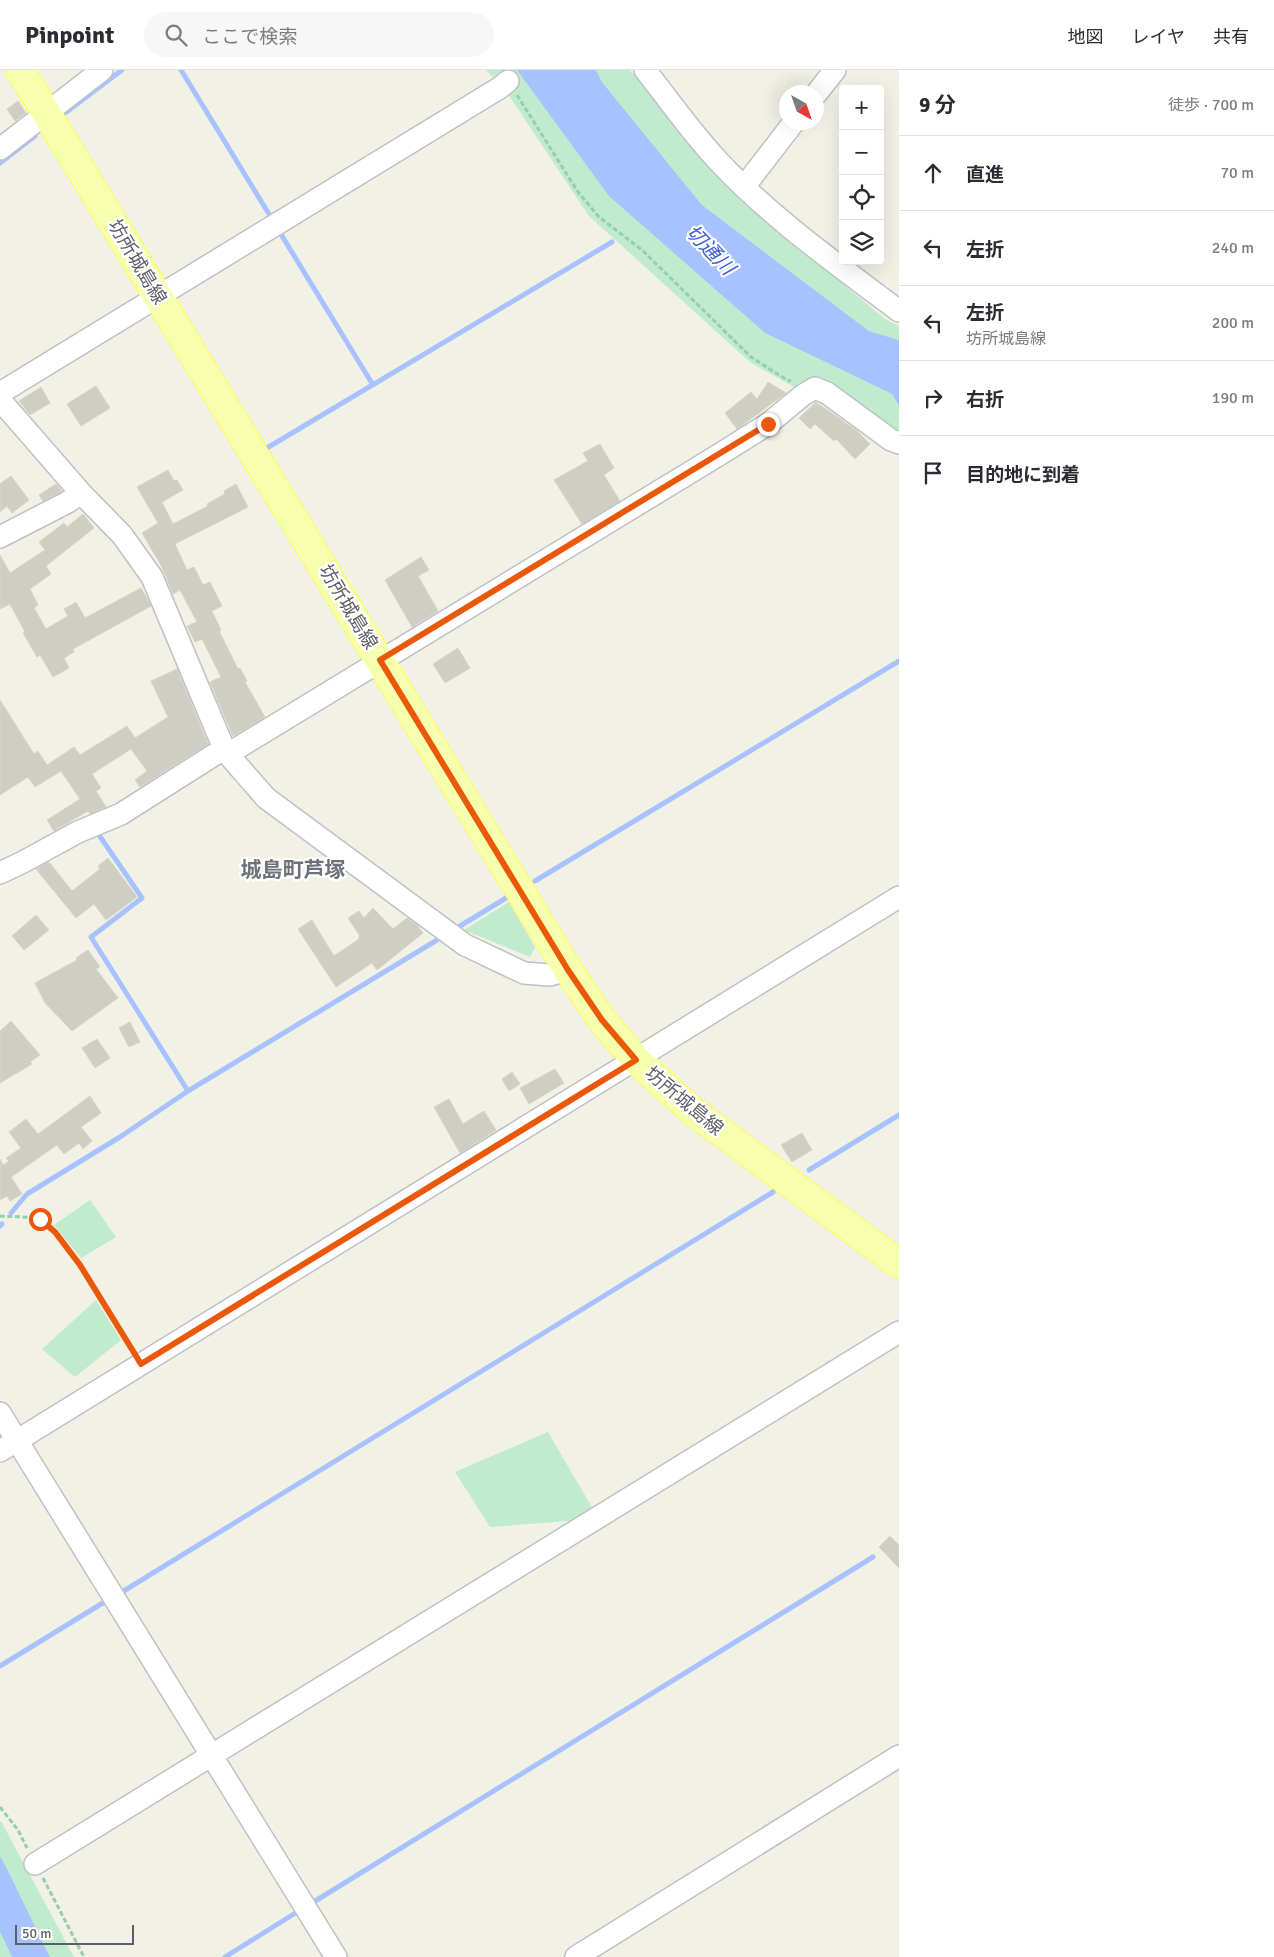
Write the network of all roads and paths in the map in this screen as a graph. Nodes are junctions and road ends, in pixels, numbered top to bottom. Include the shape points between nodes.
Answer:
1 (20, 70) edge
2 (102, 70) edge
3 (644, 70) edge
4 (835, 70) edge
5 (508, 81) joint
6 (823, 85) edge
7 (46, 113) junction
8 (788, 130) edge
9 (0, 149) edge
10 (744, 187) junction
11 (158, 296) junction
12 (899, 311) edge
13 (815, 388) junction
14 (0, 393) edge
15 (0, 400) edge
16 (899, 443) edge
17 (80, 493) junction
18 (0, 537) edge
19 (380, 660) junction
20 (225, 751) junction
21 (0, 873) edge
22 (899, 897) edge
23 (568, 970) junction
24 (636, 1060) junction
25 (0, 1216) edge
26 (899, 1264) edge
27 (899, 1332) edge
28 (141, 1364) junction
29 (0, 1413) edge
30 (9, 1446) edge
31 (212, 1756) junction
32 (899, 1756) edge
33 (35, 1864) dead end
34 (336, 1957) edge
35 (576, 1957) edge

1 - 7 main road, 坊所城島線
2 - 7 street
3 - 10 street via 720,164
4 - 6 street
5 - 11 street
5 - 13 path via 578,192 599,217 642,250 751,357 786,380
7 - 9 street
7 - 11 main road, 坊所城島線
8 - 10 street
10 - 12 street via 786,224
11 - 14 street
11 - 19 main road, 坊所城島線
13 - 16 street
13 - 19 street via 768,424 717,456
15 - 17 street
17 - 18 street
17 - 20 street via 122,535 152,577
19 - 20 street via 236,748
19 - 23 main road, 坊所城島線
20 - 21 street via 121,814 78,832
20 - 23 street via 266,798 465,945 524,973 550,975
22 - 24 street
23 - 24 main road, 坊所城島線 via 602,1020
24 - 26 main road, 坊所城島線 via 694,1112
24 - 28 street
25 - 28 path via 40,1219 55,1232 80,1265
27 - 31 street
28 - 30 street
29 - 30 street
30 - 31 street
31 - 33 street
31 - 34 street
32 - 35 street

